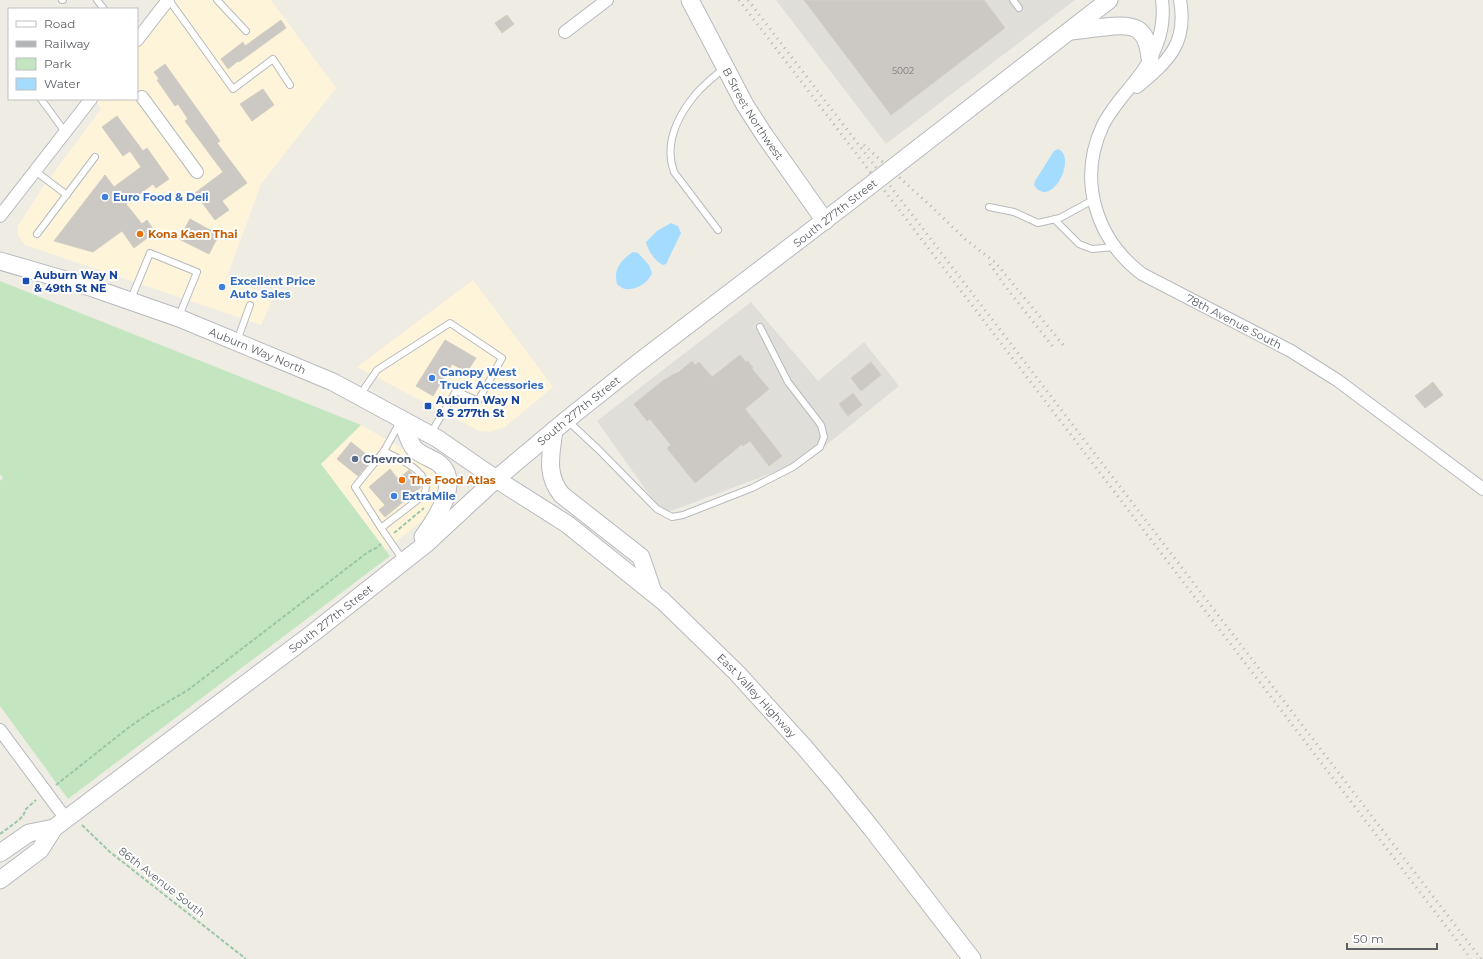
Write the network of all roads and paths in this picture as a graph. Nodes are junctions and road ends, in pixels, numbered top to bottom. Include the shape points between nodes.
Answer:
1 (97, 0) edge
2 (168, 0) edge
3 (217, 0) edge
4 (607, 0) edge
5 (690, 0) edge
6 (1013, 0) edge
7 (1110, 0) edge
8 (1162, 0) edge
9 (1180, 0) edge
10 (103, 8) edge
11 (1019, 8) dead end
12 (246, 31) dead end
13 (565, 32) dead end
14 (1068, 32) junction
15 (138, 39) edge
16 (1150, 58) junction
17 (724, 68) junction
18 (290, 85) dead end
19 (139, 95) edge
20 (42, 100) edge
21 (90, 100) edge
22 (1120, 100) junction
23 (65, 132) junction
24 (95, 158) dead end
25 (34, 170) junction
26 (197, 172) dead end
27 (67, 195) junction
28 (1093, 200) junction
29 (989, 206) dead end
30 (0, 216) edge
31 (1054, 219) junction
32 (825, 221) junction
33 (718, 230) dead end
34 (37, 234) dead end
35 (1116, 247) junction
36 (0, 261) edge
37 (131, 301) junction
38 (250, 305) dead end
39 (179, 318) junction
40 (760, 327) dead end
41 (237, 341) junction
42 (360, 396) junction
43 (401, 419) junction
44 (560, 425) junction
45 (430, 435) junction
46 (384, 451) junction
47 (496, 479) junction
48 (1483, 490) edge
49 (428, 505) dead end
50 (381, 528) junction
51 (388, 538) junction
52 (406, 559) junction
53 (653, 592) junction
54 (0, 730) edge
55 (46, 792) junction
56 (64, 820) junction
57 (0, 834) edge
58 (0, 853) edge
59 (0, 880) edge
60 (246, 959) edge
61 (972, 959) edge

1 - 10 lane
2 - 15 street
2 - 18 lane via 233,88 272,59
3 - 12 lane
4 - 13 street
5 - 17 main road, B Street Northwest
6 - 11 lane
7 - 14 main road, South 277th Street
8 - 16 street, 78th Avenue South via 1161,35
9 - 22 street, 78th Avenue South via 1182,23 1179,39 1172,53 1159,69
14 - 16 main road via 1119,25 1131,26 1144,34
14 - 32 main road, South 277th Street, bridge
16 - 22 street, 78th Avenue South
17 - 32 main road, B Street Northwest via 753,119
17 - 33 lane via 695,95 672,133 671,149 674,172
19 - 26 street
20 - 23 lane
21 - 23 street
22 - 28 street, 78th Avenue South via 1103,126 1097,143 1091,177
23 - 25 street
24 - 27 lane
25 - 27 lane
25 - 30 street
27 - 34 lane
28 - 31 lane
28 - 35 street, 78th Avenue South via 1103,229
29 - 31 lane via 1014,212 1038,223
31 - 35 lane via 1079,244 1092,249
32 - 44 main road, South 277th Street
35 - 48 street, 78th Avenue South via 1129,264 1142,274 1291,351 1337,380
36 - 37 main road, Auburn Way North
37 - 39 main road, Auburn Way North
37 - 39 lane via 150,253 197,272
38 - 41 lane
39 - 41 main road, Auburn Way North
40 - 44 lane via 788,382 821,425 824,437 820,447 809,457 752,488 672,517 658,509 599,450
41 - 42 main road, Auburn Way North
42 - 43 main road, Auburn Way North
42 - 45 lane via 377,370 450,323 502,358 478,401 456,391
43 - 45 main road, Auburn Way North
43 - 46 lane
43 - 52 main road via 414,449 439,463 447,474 448,483 444,502 435,520
44 - 47 main road, South 277th Street
44 - 53 main road via 550,472 556,488 641,557
45 - 47 main road, Auburn Way North
46 - 50 lane via 355,487
46 - 50 lane via 419,472 426,484 426,490
47 - 52 main road, South 277th Street
47 - 53 main road, East Valley Highway via 567,524
49 - 51 path
50 - 51 lane
51 - 52 lane
51 - 55 path via 188,690 128,728
52 - 56 main road, South 277th Street via 313,633
53 - 61 main road, East Valley Highway via 737,673 805,748 872,829
54 - 55 street
55 - 56 street
55 - 57 path
56 - 58 main road, South 277th Street via 29,833
56 - 59 main road, South 277th Street via 40,850
56 - 60 path, 86th Avenue South via 87,831

